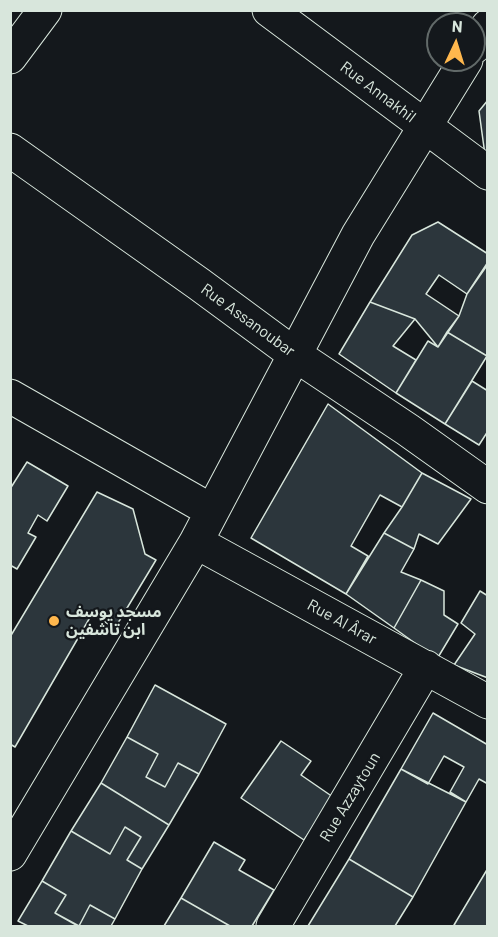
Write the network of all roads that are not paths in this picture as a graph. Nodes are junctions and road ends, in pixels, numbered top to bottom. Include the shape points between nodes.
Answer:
1 (45, 10) edge
2 (269, 10) edge
3 (10, 57) edge
4 (458, 72) edge
5 (424, 126) junction
6 (10, 150) edge
7 (488, 173) edge
8 (294, 354) junction
9 (10, 396) edge
10 (488, 487) edge
11 (212, 511) junction
12 (196, 542) junction
13 (426, 668) junction
14 (488, 702) edge
15 (10, 854) edge
16 (273, 927) edge

1 - 3 street
2 - 5 street, Rue Annakhil
4 - 5 street
5 - 7 street, Rue Annakhil
5 - 8 street via 358,235
6 - 8 street, Rue Assanoubar
8 - 10 street, Rue Assanoubar
8 - 11 street
9 - 11 street
11 - 12 street
12 - 13 street, Rue Al Ârar
12 - 15 street
13 - 14 street, Rue Al Ârar
13 - 16 street, Rue Azzaytoun

